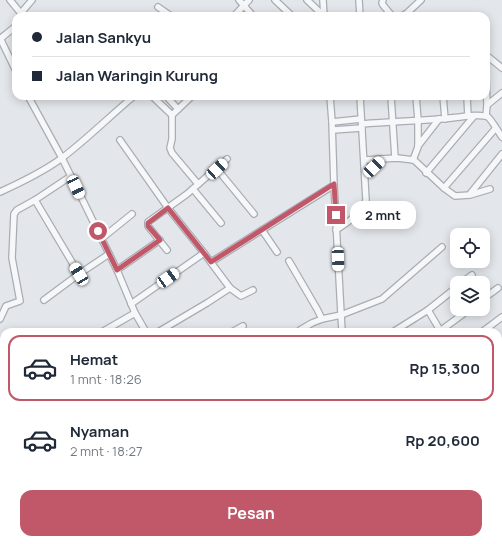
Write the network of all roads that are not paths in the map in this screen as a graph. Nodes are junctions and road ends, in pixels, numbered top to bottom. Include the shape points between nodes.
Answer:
1 (10, 0) edge
2 (32, 0) edge
3 (239, 0) edge
4 (249, 0) edge
5 (275, 0) edge
6 (307, 0) edge
7 (323, 0) edge
8 (359, 0) edge
9 (383, 0) edge
10 (421, 0) edge
11 (244, 6) junction
12 (158, 7) dead end
13 (20, 12) edge
14 (24, 12) edge
15 (165, 12) edge
16 (238, 12) edge
17 (249, 12) edge
18 (288, 12) edge
19 (320, 12) edge
20 (324, 12) edge
21 (360, 12) edge
22 (388, 12) edge
23 (409, 12) edge
24 (12, 29) edge
25 (0, 39) edge
26 (490, 58) edge
27 (12, 63) edge
28 (502, 68) edge
29 (502, 93) edge
30 (30, 100) edge
31 (129, 100) edge
32 (159, 100) edge
33 (170, 100) edge
34 (188, 100) edge
35 (330, 100) edge
36 (360, 100) edge
37 (391, 100) edge
38 (416, 100) edge
39 (444, 100) edge
40 (468, 100) edge
41 (487, 100) edge
42 (487, 105) junction
43 (178, 109) junction
44 (172, 115) junction
45 (471, 116) junction
46 (486, 116) junction
47 (442, 119) junction
48 (418, 120) junction
49 (332, 122) junction
50 (393, 122) junction
51 (362, 124) junction
52 (495, 129) junction
53 (333, 130) junction
54 (502, 137) edge
55 (120, 140) dead end
56 (418, 147) junction
57 (502, 154) edge
58 (62, 158) junction
59 (395, 158) junction
60 (227, 159) dead end
61 (382, 159) junction
62 (365, 160) junction
63 (413, 160) junction
64 (217, 169) junction
65 (426, 173) junction
66 (366, 174) junction
67 (70, 176) junction
68 (198, 184) junction
69 (334, 184) junction
70 (444, 188) junction
71 (193, 189) junction
72 (490, 189) dead end
73 (0, 192) edge
74 (470, 194) junction
75 (35, 200) junction
76 (168, 208) junction
77 (132, 214) dead end
78 (254, 214) dead end
79 (221, 223) dead end
80 (262, 230) junction
81 (336, 230) junction
82 (102, 238) junction
83 (160, 240) junction
84 (442, 247) dead end
85 (167, 250) dead end
86 (277, 252) dead end
87 (204, 253) junction
88 (109, 254) junction
89 (289, 260) dead end
90 (211, 262) junction
91 (117, 270) junction
92 (79, 274) junction
93 (230, 288) junction
94 (498, 288) dead end
95 (253, 290) dead end
96 (450, 292) edge
97 (490, 294) edge
98 (44, 300) dead end
99 (131, 304) junction
100 (428, 310) junction
101 (135, 314) junction
102 (341, 315) junction
103 (461, 316) edge
104 (502, 318) edge
105 (0, 319) edge
106 (322, 319) junction
107 (243, 326) dead end
108 (109, 328) edge
109 (144, 328) edge
110 (165, 328) edge
111 (239, 328) edge
112 (303, 328) edge
113 (342, 328) edge
114 (399, 328) edge
115 (438, 328) edge
116 (445, 328) edge
117 (488, 328) edge

1 - 13 street
2 - 14 street
3 - 11 street
4 - 11 street
5 - 18 street
6 - 19 street
7 - 20 street
8 - 21 street
9 - 22 street via 382,5
10 - 23 street
11 - 16 street
11 - 17 street
12 - 15 street
24 - 25 street
25 - 27 street
26 - 28 street
29 - 42 street
30 - 58 street
31 - 58 street
32 - 44 street
33 - 43 street
34 - 43 street
35 - 49 street
36 - 51 street
37 - 50 street
38 - 48 street
39 - 47 street
40 - 45 street
41 - 42 street
42 - 46 street
43 - 44 street
44 - 68 street via 172,154
45 - 46 street
45 - 47 street
45 - 65 street
46 - 52 street via 490,118
47 - 48 street
47 - 56 street
48 - 50 street
48 - 56 street
49 - 51 street
49 - 53 street
50 - 51 street
50 - 59 street
51 - 53 street
51 - 62 street
52 - 54 street
52 - 70 street
53 - 69 street
55 - 76 street
56 - 63 street
57 - 74 street
58 - 67 street
58 - 73 street via 17,185
59 - 61 street
59 - 63 street
60 - 64 street
61 - 62 street
61 - 66 street
62 - 66 street
63 - 65 street
64 - 68 street
64 - 78 street
65 - 70 street
66 - 81 street via 365,204 352,219
67 - 75 street
67 - 82 street
68 - 71 street
69 - 80 street
69 - 81 street
70 - 74 street via 455,196
71 - 76 street
71 - 79 street
72 - 74 street
75 - 92 street
75 - 105 street via 14,214 12,258 20,301 6,306
76 - 83 street via 148,223
76 - 87 street
77 - 82 street
80 - 86 street
80 - 90 street
81 - 102 street
82 - 88 street
83 - 85 street
83 - 91 street
84 - 102 street via 382,299
87 - 90 street
87 - 99 street
88 - 91 street
88 - 92 street
89 - 106 street
90 - 93 street
91 - 99 street
92 - 98 street
93 - 95 street via 241,296
93 - 110 street
94 - 97 street
96 - 100 street
99 - 101 street
100 - 114 street
100 - 115 street
101 - 108 street
101 - 109 street
102 - 106 street
102 - 113 street
103 - 116 street
104 - 117 street
106 - 112 street
107 - 111 street

